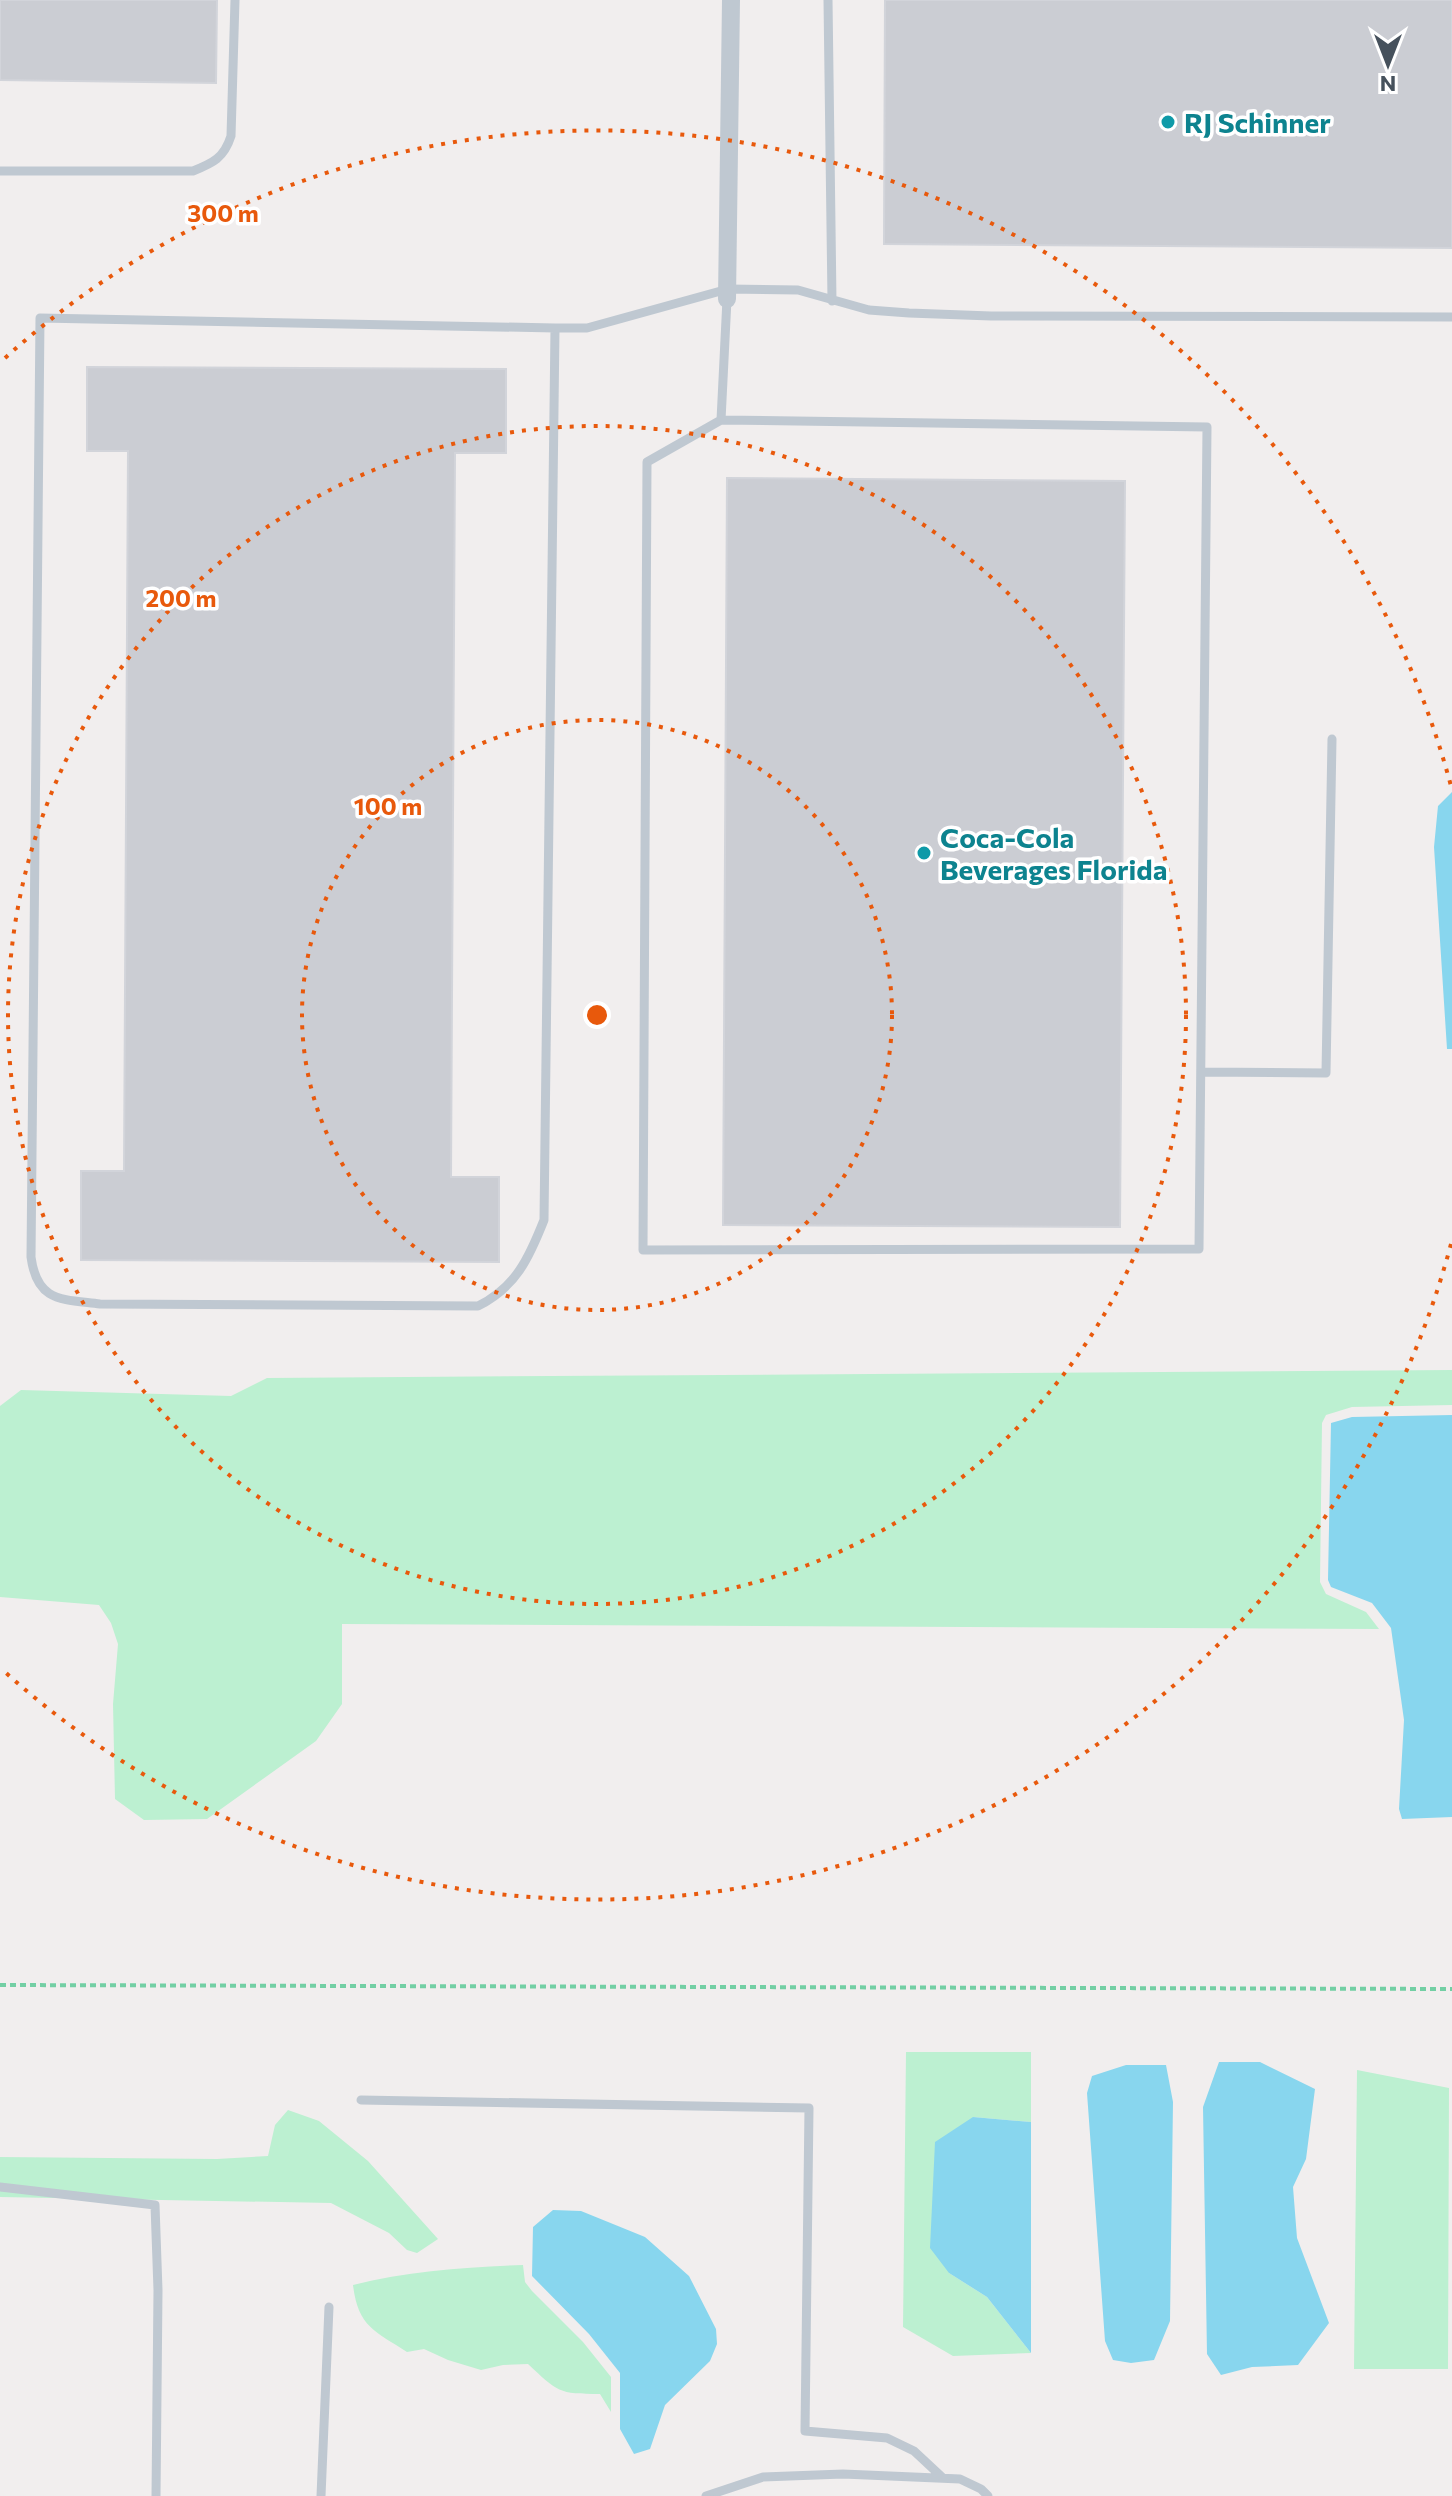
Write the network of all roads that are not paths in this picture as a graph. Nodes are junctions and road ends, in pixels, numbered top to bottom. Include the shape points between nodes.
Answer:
1 (235, 0) edge
2 (731, 0) edge
3 (828, 0) edge
4 (0, 171) edge
5 (727, 294) junction
6 (832, 301) junction
7 (1452, 317) edge
8 (555, 328) junction
9 (721, 420) junction
10 (1332, 739) dead end
11 (1201, 1072) junction
12 (361, 2100) dead end
13 (0, 2187) edge
14 (329, 2307) dead end
15 (943, 2478) junction
16 (156, 2496) edge
17 (321, 2496) edge
18 (706, 2496) edge
19 (988, 2496) edge

1 - 4 lane via 231,136 226,152 214,163 193,171
2 - 5 street
3 - 6 lane
5 - 6 lane via 798,290
5 - 8 lane via 587,328
5 - 9 lane
6 - 7 lane via 869,310 991,316
8 - 8 lane via 40,318 31,1257 37,1284 47,1292 100,1304 478,1306 508,1288 525,1263 544,1220
9 - 11 lane via 1207,427
9 - 11 lane via 647,462 643,1250 1199,1249
10 - 11 lane via 1326,1073
12 - 15 lane via 809,2108 805,2431 887,2438 914,2451
13 - 16 lane via 155,2205
14 - 17 lane
15 - 18 lane via 763,2477
15 - 19 lane via 960,2479

